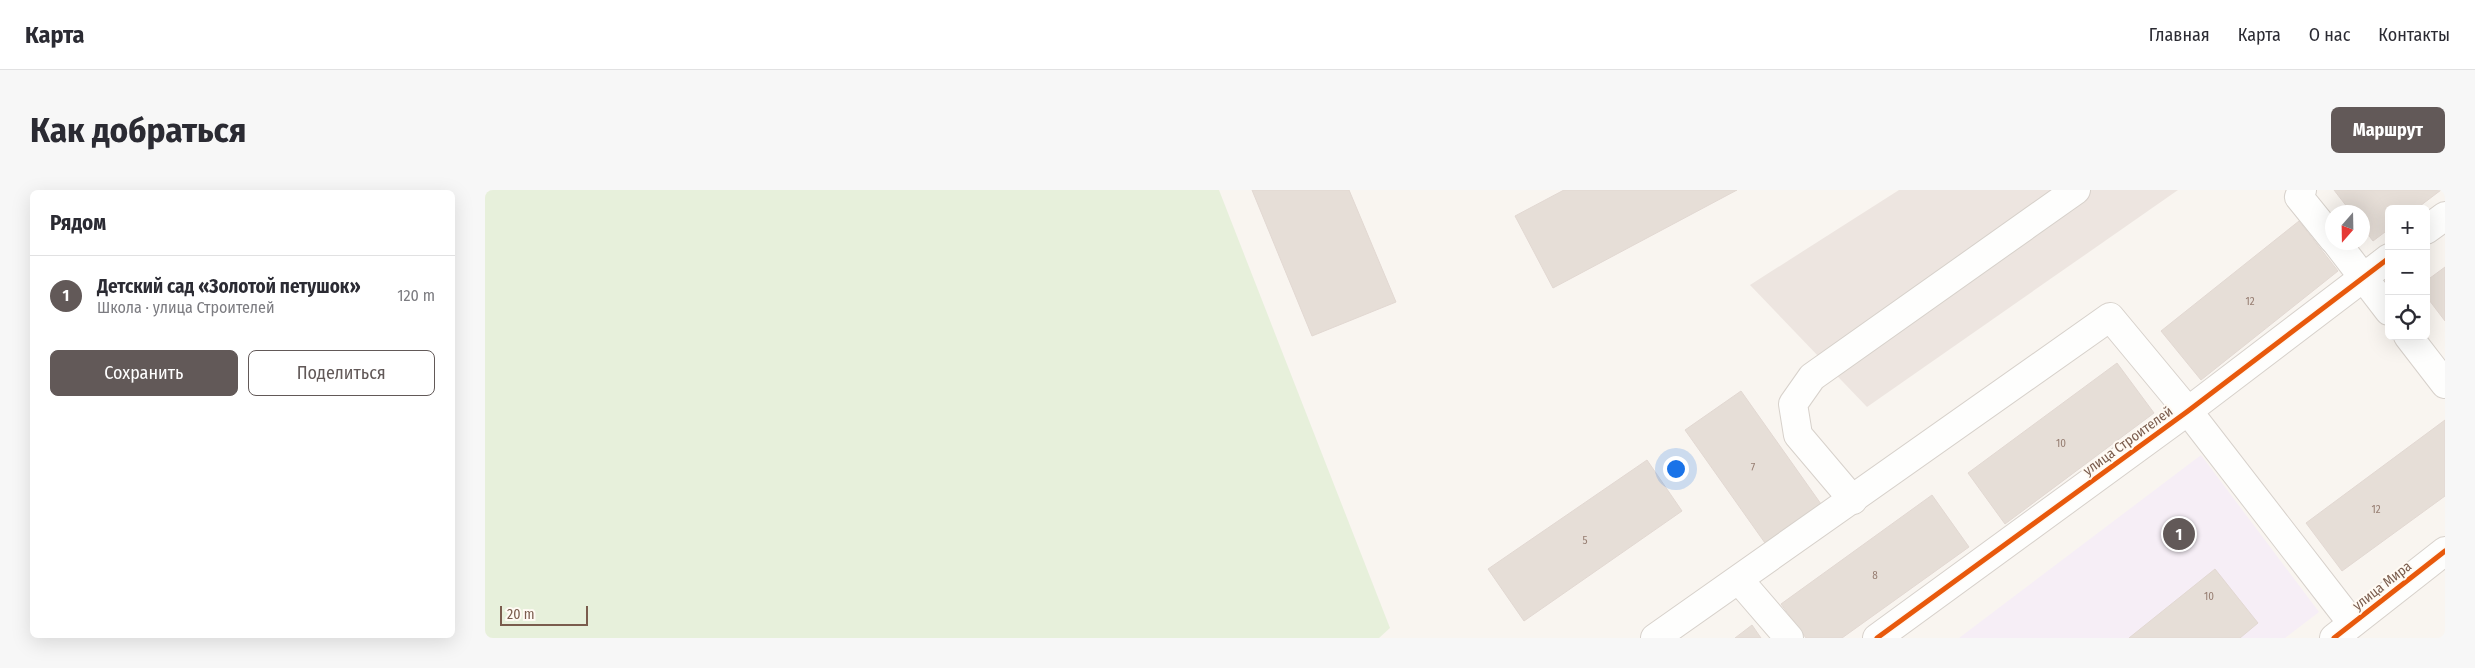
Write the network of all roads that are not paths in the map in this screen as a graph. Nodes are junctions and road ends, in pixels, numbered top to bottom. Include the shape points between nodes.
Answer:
1 (2076, 190) edge
2 (2303, 190) edge
3 (2445, 216) edge
4 (2430, 227) edge
5 (2325, 229) edge
6 (2342, 250) edge
7 (2385, 261) edge
8 (2363, 277) junction
9 (2385, 306) edge
10 (2411, 340) edge
11 (2445, 384) edge
12 (2188, 411) junction
13 (1853, 500) junction
14 (2445, 551) edge
15 (1739, 580) junction
16 (2343, 631) edge
17 (1655, 638) edge
18 (1789, 638) edge
19 (1877, 638) edge

1 - 13 street via 1812,377 1793,404 1798,435
2 - 5 street via 2299,197
3 - 4 street
6 - 8 street
7 - 8 street, улица Строителей
8 - 9 street
8 - 12 street, улица Строителей
10 - 11 street
12 - 13 street via 2110,317
12 - 16 street
12 - 19 street, улица Строителей
13 - 15 street
14 - 16 street, улица Мира
15 - 17 street
15 - 18 street

